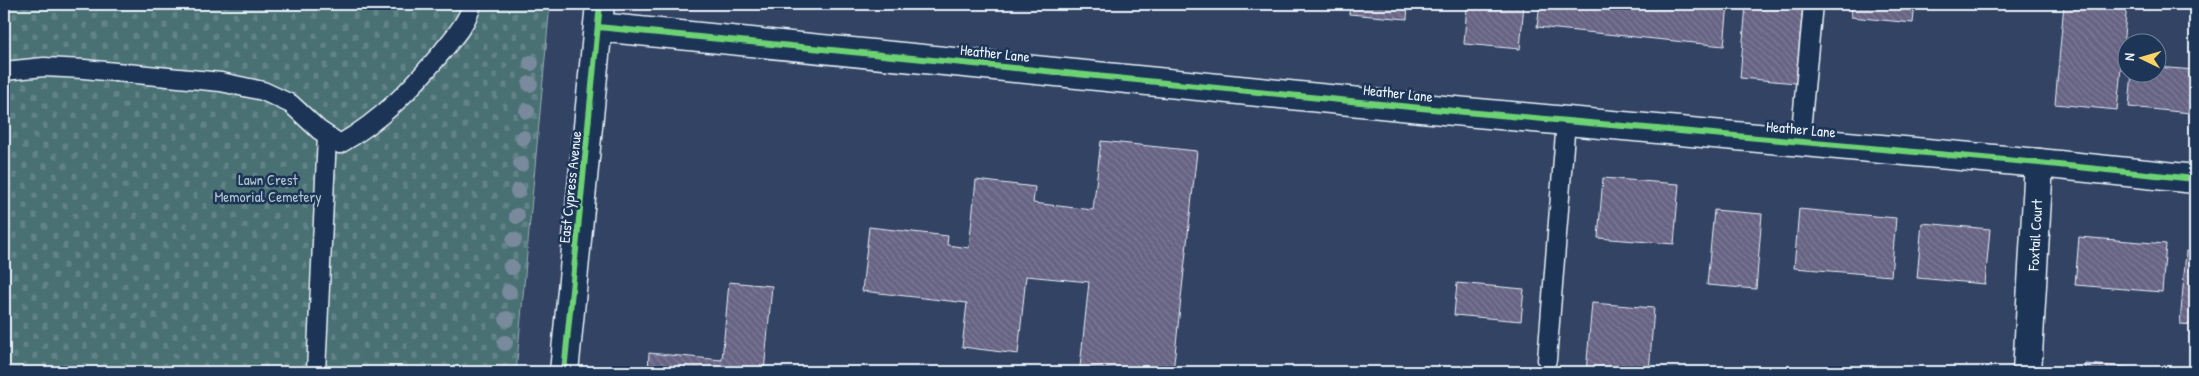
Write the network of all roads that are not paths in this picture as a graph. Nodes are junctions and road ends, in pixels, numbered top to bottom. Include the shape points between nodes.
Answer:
1 (472, 4) edge
2 (1813, 4) edge
3 (599, 15) edge
4 (4, 71) edge
5 (1566, 121) junction
6 (327, 136) junction
7 (1800, 141) junction
8 (2039, 163) junction
9 (2195, 179) edge
10 (1547, 360) dead end
11 (316, 372) edge
12 (564, 372) edge
13 (2027, 372) edge

1 - 6 lane via 456,35 412,88 366,129 340,144
2 - 7 lane
3 - 5 street, Heather Lane
3 - 12 street, East Cypress Avenue
4 - 6 lane via 74,68 221,82 263,91 291,104
5 - 7 street, Heather Lane
5 - 10 lane
6 - 11 lane
7 - 8 street, Heather Lane
8 - 9 street, Heather Lane
8 - 13 street, Foxtail Court

